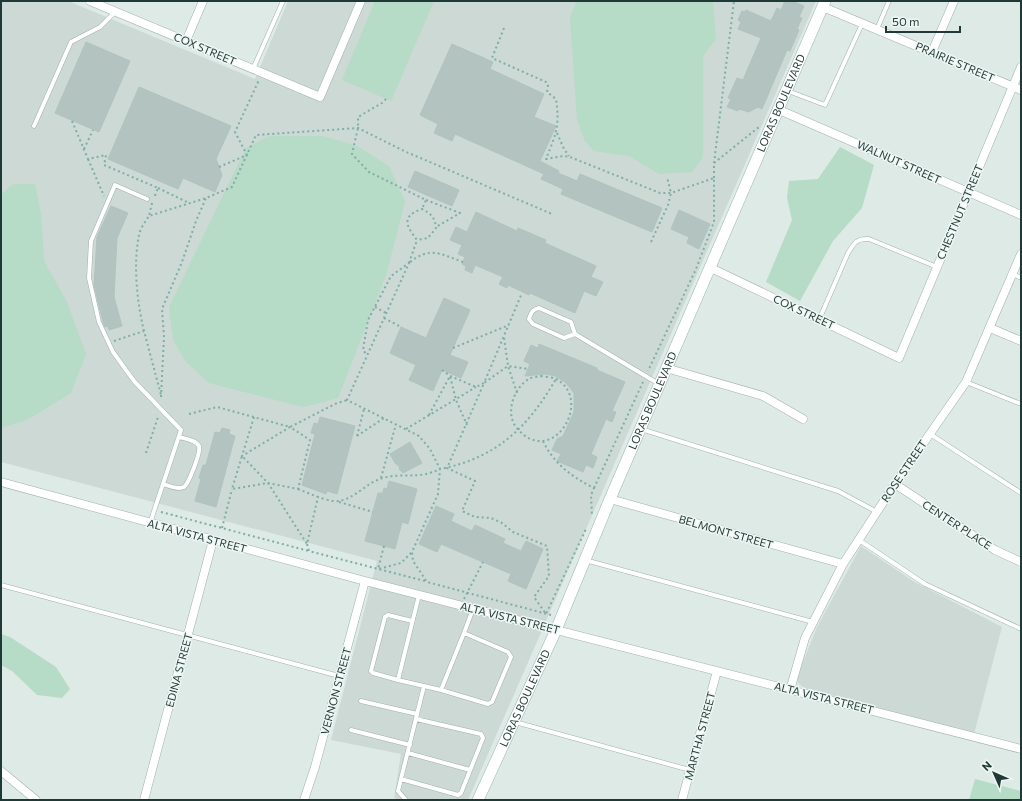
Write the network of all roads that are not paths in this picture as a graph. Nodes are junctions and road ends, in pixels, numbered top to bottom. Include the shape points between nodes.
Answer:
1 (90, 1) edge
2 (203, 1) edge
3 (283, 1) edge
4 (361, 1) edge
5 (889, 1) edge
6 (954, 1) edge
7 (824, 4) edge
8 (115, 11) junction
9 (862, 23) junction
10 (877, 29) junction
11 (186, 41) junction
12 (932, 52) junction
13 (1021, 67) edge
14 (253, 69) junction
15 (1012, 86) junction
16 (785, 90) junction
17 (1021, 90) edge
18 (777, 109) junction
19 (34, 126) dead end
20 (969, 192) junction
21 (147, 199) dead end
22 (1021, 215) edge
23 (1021, 254) edge
24 (709, 267) junction
25 (937, 267) junction
26 (1013, 274) junction
27 (1021, 278) edge
28 (819, 320) junction
29 (990, 328) junction
30 (575, 334) junction
31 (1021, 341) edge
32 (899, 358) joint
33 (666, 368) junction
34 (966, 382) junction
35 (660, 384) junction
36 (1021, 404) edge
37 (803, 419) dead end
38 (640, 429) junction
39 (930, 434) junction
40 (179, 437) junction
41 (1, 482) edge
42 (163, 484) junction
43 (895, 484) junction
44 (1021, 493) edge
45 (610, 499) junction
46 (877, 512) junction
47 (150, 523) junction
48 (214, 540) junction
49 (858, 540) junction
50 (585, 560) junction
51 (1021, 562) edge
52 (843, 564) junction
53 (366, 580) junction
54 (1, 585) edge
55 (419, 594) junction
56 (474, 608) junction
57 (412, 621) junction
58 (813, 622) junction
59 (1021, 629) edge
60 (556, 630) junction
61 (464, 633) junction
62 (188, 636) junction
63 (717, 672) junction
64 (340, 676) junction
65 (398, 680) junction
66 (424, 686) junction
67 (441, 690) junction
68 (790, 690) junction
69 (361, 701) dead end
70 (416, 717) junction
71 (514, 722) junction
72 (351, 730) dead end
73 (410, 745) junction
74 (1021, 749) edge
75 (408, 752) junction
76 (470, 770) junction
77 (690, 770) junction
78 (1, 771) edge
79 (401, 779) junction
80 (36, 800) edge
81 (144, 800) edge
82 (304, 800) edge
83 (406, 800) edge
84 (478, 800) edge
85 (682, 800) edge

1 - 8 street, COX STREET
2 - 11 street
3 - 14 lane
4 - 14 street, COX STREET via 320,97
5 - 10 lane
6 - 12 street
7 - 9 street, PRAIRIE STREET
7 - 16 main road, LORAS BOULEVARD
8 - 11 street, COX STREET
8 - 19 lane via 100,27 71,42
9 - 10 street, PRAIRIE STREET
9 - 16 lane via 826,105
10 - 12 street, PRAIRIE STREET
11 - 14 street, COX STREET
12 - 15 street, PRAIRIE STREET
13 - 15 street, CHESTNUT STREET
15 - 17 street, PRAIRIE STREET
15 - 20 street, CHESTNUT STREET
16 - 18 main road, LORAS BOULEVARD
18 - 20 street, WALNUT STREET
18 - 24 main road, LORAS BOULEVARD
20 - 22 street, WALNUT STREET
20 - 25 street, CHESTNUT STREET
21 - 40 lane via 115,185 92,241 89,278 99,322 113,352 134,381 181,430
23 - 26 street, ROSE STREET
24 - 28 street, COX STREET
24 - 33 main road, LORAS BOULEVARD
25 - 28 lane via 861,238 854,243 848,253
25 - 32 street, CHESTNUT STREET
26 - 27 lane
26 - 29 street, ROSE STREET
28 - 32 street, COX STREET
29 - 31 street
29 - 34 street, ROSE STREET
30 - 30 lane via 564,338 533,324 529,319 531,313 539,308 571,322
30 - 35 lane
33 - 35 main road, LORAS BOULEVARD
33 - 37 street via 763,396
34 - 36 lane
34 - 39 street, ROSE STREET
35 - 38 main road, LORAS BOULEVARD
38 - 45 main road, LORAS BOULEVARD
38 - 46 lane via 838,492
39 - 43 street, ROSE STREET
39 - 44 lane
40 - 42 lane
40 - 42 lane via 195,442 198,446 199,451 191,476 185,486 179,488
41 - 47 street, ALTA VISTA STREET
42 - 47 lane
43 - 46 street, ROSE STREET
43 - 51 street, CENTER PLACE via 995,550
45 - 50 main road, LORAS BOULEVARD
45 - 52 street, BELMONT STREET
46 - 49 street, ROSE STREET
47 - 48 street, ALTA VISTA STREET
48 - 53 street, ALTA VISTA STREET
48 - 62 street, EDINA STREET
49 - 52 street, ROSE STREET
49 - 59 lane via 925,584
50 - 58 lane
50 - 60 main road, LORAS BOULEVARD
52 - 58 street, ROSE STREET
53 - 55 street, ALTA VISTA STREET
53 - 64 street, VERNON STREET
54 - 62 lane
55 - 56 street, ALTA VISTA STREET
55 - 57 lane
56 - 60 street, ALTA VISTA STREET
56 - 61 lane
57 - 65 lane
57 - 65 lane via 388,615 385,617 371,671
58 - 68 street, ROSE STREET via 805,638
60 - 63 street, ALTA VISTA STREET
60 - 71 main road, LORAS BOULEVARD
61 - 67 lane
61 - 67 lane via 508,652 511,657 492,702 488,704
62 - 64 lane
62 - 81 street, EDINA STREET
63 - 68 street, ALTA VISTA STREET
63 - 77 street, MARTHA STREET
64 - 82 street, VERNON STREET
65 - 66 lane
66 - 67 lane
66 - 70 lane
68 - 74 street, ALTA VISTA STREET
69 - 70 lane
70 - 73 lane
70 - 76 lane via 481,734 484,738
71 - 77 lane
71 - 84 main road, LORAS BOULEVARD
72 - 73 lane
73 - 75 lane
75 - 76 lane
75 - 79 lane
76 - 79 lane via 458,795
77 - 85 street, MARTHA STREET
78 - 80 street
79 - 83 lane via 398,791

